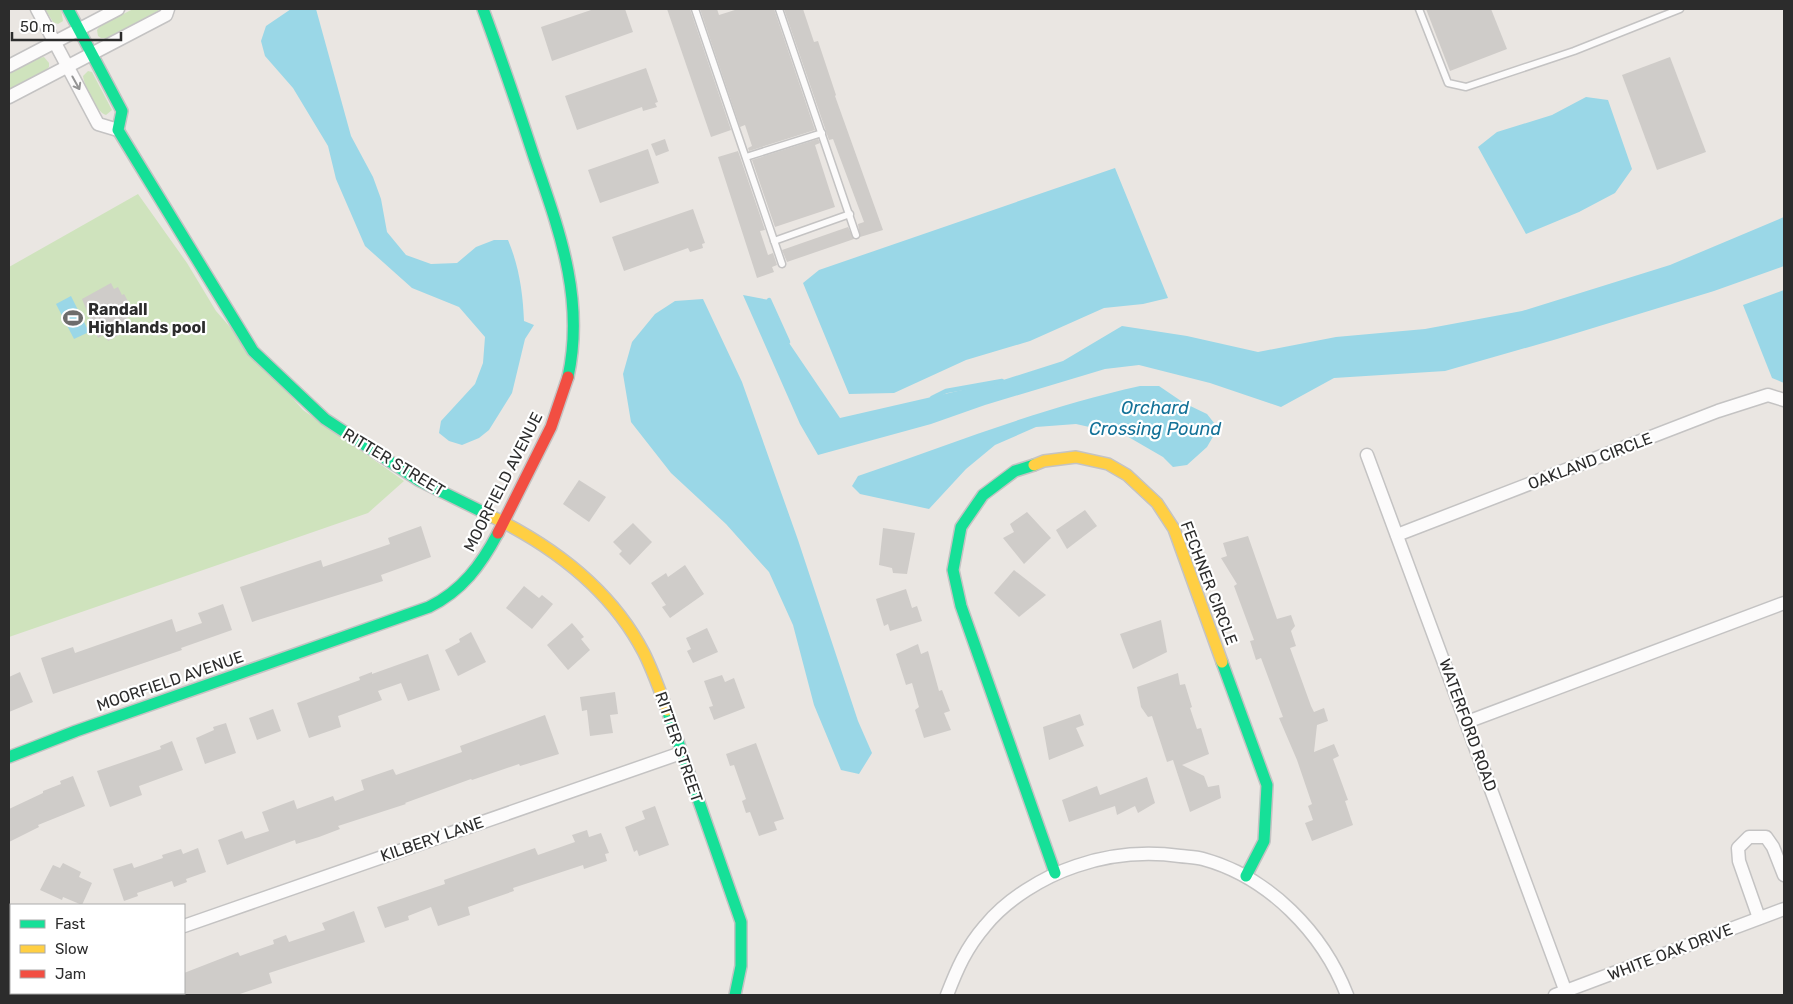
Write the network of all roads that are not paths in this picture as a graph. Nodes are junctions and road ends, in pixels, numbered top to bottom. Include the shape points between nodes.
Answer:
1 (37, 9) edge
2 (68, 9) edge
3 (118, 9) edge
4 (168, 9) edge
5 (483, 9) edge
6 (779, 9) edge
7 (1419, 9) edge
8 (1680, 9) edge
9 (698, 10) edge
10 (79, 29) junction
11 (54, 42) junction
12 (92, 54) junction
13 (9, 66) edge
14 (67, 66) junction
15 (9, 97) edge
16 (118, 130) junction
17 (822, 133) junction
18 (746, 157) junction
19 (850, 214) junction
20 (856, 235) dead end
21 (774, 241) junction
22 (782, 264) dead end
23 (1784, 400) edge
24 (1367, 455) dead end
25 (504, 522) junction
26 (1397, 535) junction
27 (1784, 603) edge
28 (1467, 722) junction
29 (681, 753) junction
30 (9, 758) edge
31 (1055, 873) junction
32 (1784, 875) edge
33 (1246, 876) junction
34 (1784, 909) edge
35 (1759, 918) junction
36 (185, 926) edge
37 (1562, 994) edge
38 (735, 995) edge
39 (947, 995) edge
40 (1347, 995) edge

1 - 11 street
2 - 10 street
3 - 10 street
4 - 12 street via 166,15
5 - 25 street, MOORFIELD AVENUE via 563,241 573,299 572,358 561,403
6 - 17 lane
7 - 8 lane via 1448,83 1466,87
9 - 18 lane
10 - 11 street
10 - 12 street
11 - 13 street
11 - 14 street
12 - 14 street
12 - 16 street via 122,111
14 - 15 street
14 -> 16 street via 98,124
16 - 25 street, RITTER STREET via 253,351 325,419 418,480
17 - 18 lane
17 - 19 lane
18 - 21 lane
19 - 20 lane
19 - 21 lane
21 - 22 lane
23 - 26 street, OAKLAND CIRCLE via 1768,395 1718,411
24 - 26 street, WATERFORD ROAD
25 - 29 street, RITTER STREET via 568,562 611,604 644,654
25 - 30 street, MOORFIELD AVENUE via 477,569 447,597 432,606 76,731
26 - 28 street, WATERFORD ROAD
27 - 28 street
28 - 37 street, WATERFORD ROAD
29 - 36 street, KILBERY LANE
29 - 38 street, RITTER STREET via 741,922 741,966
31 - 33 street via 1097,859 1132,853 1203,859
31 - 33 street, FECHNER CIRCLE via 960,606 953,570 961,527 983,494 1015,471 1044,461 1076,457 1108,464 1128,475 1157,502 1174,529 1267,785 1264,842
31 - 39 street via 1019,894 986,925 962,958
32 - 35 street via 1774,847 1766,837 1748,837 1738,848 1739,861
33 - 40 street via 1284,904 1314,935
34 - 35 street, WHITE OAK DRIVE
35 - 37 street, WHITE OAK DRIVE

